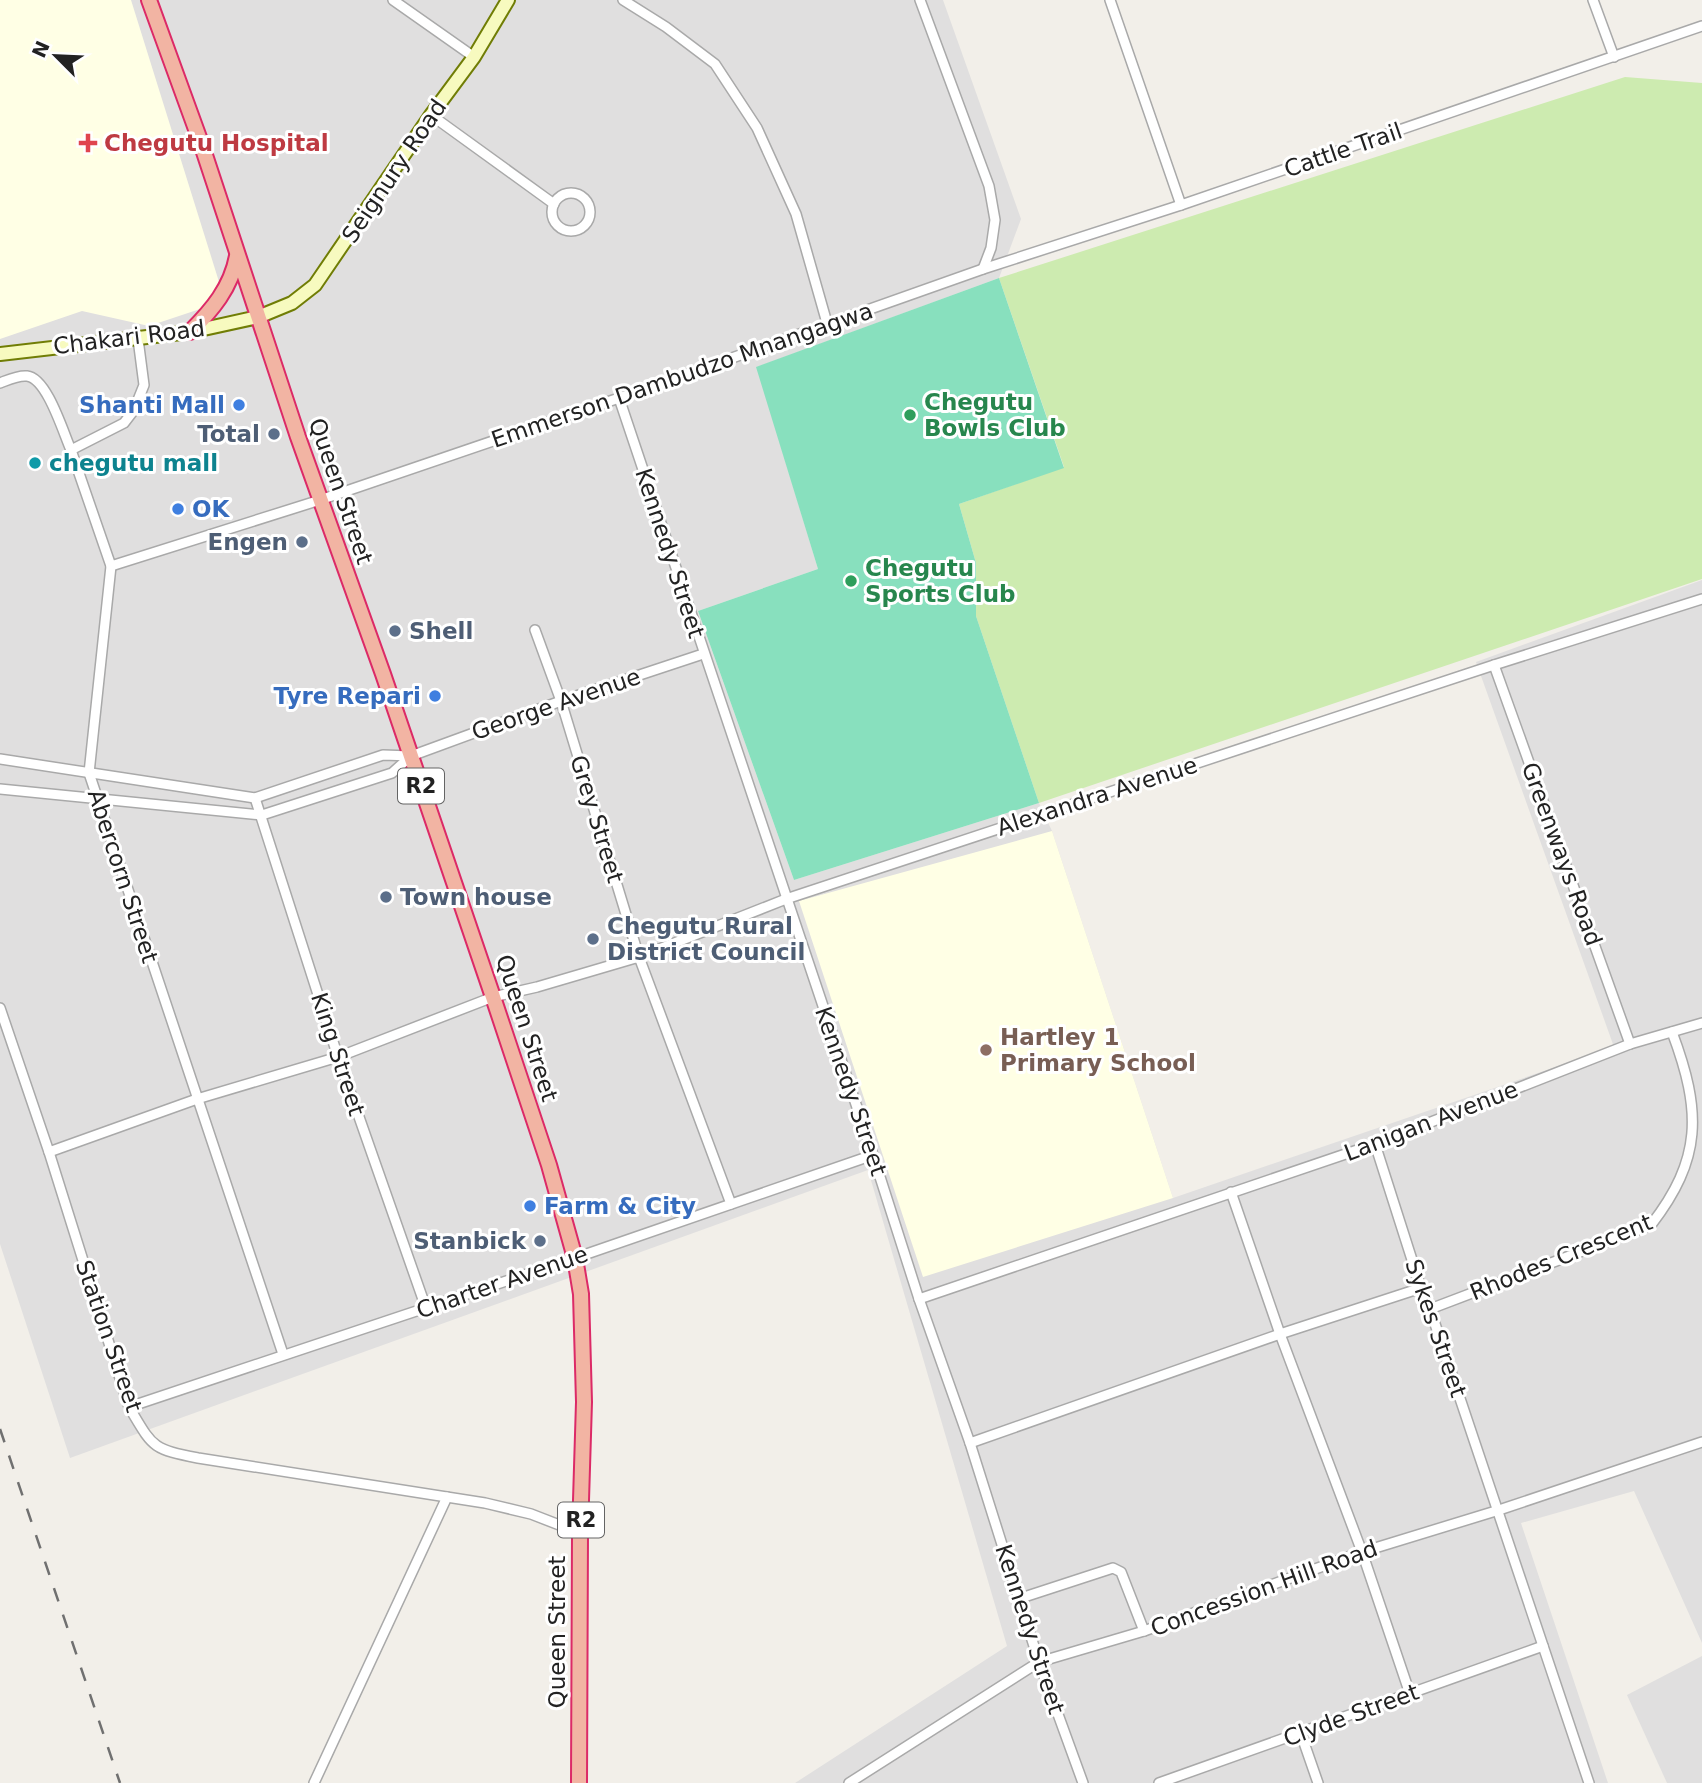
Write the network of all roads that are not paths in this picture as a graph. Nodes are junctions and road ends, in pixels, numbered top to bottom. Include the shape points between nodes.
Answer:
1 (149, 0) edge
2 (393, 0) edge
3 (508, 0) edge
4 (622, 0) edge
5 (920, 0) edge
6 (1110, 0) edge
7 (1593, 0) edge
8 (1702, 26) edge
9 (474, 57) junction
10 (1614, 57) junction
11 (431, 115) junction
12 (554, 204) junction
13 (1181, 205) junction
14 (238, 255) junction
15 (983, 269) junction
16 (258, 317) junction
17 (827, 323) junction
18 (190, 332) junction
19 (138, 339) junction
20 (0, 355) edge
21 (0, 383) edge
22 (618, 398) junction
23 (71, 450) junction
24 (320, 500) junction
25 (111, 566) junction
26 (1702, 599) edge
27 (535, 630) dead end
28 (703, 654) junction
29 (1494, 664) junction
30 (561, 701) junction
31 (411, 756) junction
32 (0, 759) edge
33 (89, 773) junction
34 (0, 789) edge
35 (255, 798) junction
36 (98, 800) junction
37 (262, 815) junction
38 (786, 899) junction
39 (639, 957) junction
40 (493, 997) junction
41 (0, 1008) edge
42 (1702, 1023) edge
43 (1672, 1032) junction
44 (1630, 1044) junction
45 (338, 1057) junction
46 (197, 1100) junction
47 (1375, 1144) junction
48 (49, 1152) junction
49 (873, 1155) junction
50 (1231, 1192) junction
51 (731, 1204) junction
52 (575, 1258) junction
53 (1421, 1288) junction
54 (919, 1298) junction
55 (426, 1308) junction
56 (1430, 1309) junction
57 (1280, 1334) junction
58 (283, 1354) junction
59 (129, 1407) junction
60 (970, 1443) junction
61 (1702, 1443) edge
62 (447, 1497) junction
63 (1499, 1510) junction
64 (580, 1534) junction
65 (1362, 1552) junction
66 (1018, 1599) junction
67 (1144, 1631) junction
68 (1543, 1646) junction
69 (1039, 1662) junction
70 (1410, 1695) junction
71 (1301, 1734) junction
72 (314, 1783) edge
73 (579, 1783) edge
74 (849, 1783) edge
75 (1083, 1783) edge
76 (1159, 1783) edge
77 (1318, 1783) edge
78 (1589, 1783) edge

1 - 14 highway, R2
2 - 9 street
3 - 9 main road, Seignury Road
4 - 17 street via 715,64 757,128 796,214
5 - 15 street via 989,186 995,219 992,248
6 - 13 street
7 - 10 street
8 - 10 street, Cattle Trail
9 - 11 main road, Seignury Road
10 - 13 street, Cattle Trail
11 - 12 street
11 - 16 main road, Seignury Road via 315,285 292,303
12 - 12 street via 553,216 559,227 571,231 587,222 589,204 580,195 563,195
13 - 15 street, Cattle Trail
14 - 16 highway, R2
14 - 18 highway via 220,299
15 - 17 street, Emmerson Dambudzo Mnangagwa
16 - 18 main road, Chakari Road
16 - 24 highway, Queen Street / R2
17 - 22 street, Emmerson Dambudzo Mnangagwa
18 - 19 main road, Chakari Road
19 - 20 main road, Chakari Road
19 - 23 street via 144,385 134,410 124,423
21 - 23 street, Abercorn Street via 29,376 43,385
22 - 24 street, Emmerson Dambudzo Mnangagwa
22 - 28 street, Kennedy Street
23 - 25 street, Abercorn Street
24 - 25 street, Emmerson Dambudzo Mnangagwa
24 - 31 highway, Queen Street / R2
25 - 33 street, Abercorn Street
26 - 29 street, Alexandra Avenue
27 - 30 street, Grey Street
28 - 30 street, George Avenue
28 - 38 street, Kennedy Street
29 - 38 street, Alexandra Avenue
29 - 44 street, Greenways Road
30 - 31 street, George Avenue
30 - 39 street, Grey Street
31 - 35 street, George Avenue via 383,755
31 - 37 street, George Avenue via 392,774
31 - 40 highway, Queen Street / R2
32 - 33 street, George Avenue
33 - 35 street, George Avenue
33 - 36 street, Abercorn Street
34 - 36 street, George Avenue
35 - 37 street, King Street
36 - 37 street, George Avenue
36 - 46 street, Abercorn Street
37 - 45 street, King Street
38 - 39 street, Alexandra Avenue
38 - 49 street, Kennedy Street
39 - 40 street, Alexandra Avenue
39 - 51 street, Grey Street
40 - 45 street, Alexandra Avenue
40 - 52 highway, Queen Street / R2
41 - 48 street, Station Street
42 - 43 street, Lanigan Avenue
43 - 44 street, Lanigan Avenue
43 - 56 street, Rhodes Crescent via 1694,1089 1700,1142 1694,1169 1668,1210 1651,1225
44 - 47 street, Lanigan Avenue
45 - 46 street, Alexandra Avenue
45 - 55 street, King Street
46 - 48 street, Alexandra Avenue
46 - 58 street, Abercorn Street
47 - 50 street, Lanigan Avenue
47 - 53 street, Sykes Street
48 - 59 street, Station Street
49 - 51 street, Charter Avenue
49 - 54 street, Kennedy Street
50 - 54 street, Lanigan Avenue
50 - 57 street
51 - 52 street, Charter Avenue
52 - 55 street, Charter Avenue
52 - 64 highway, Queen Street / R2 via 581,1294 584,1402
53 - 56 street, Sykes Street
53 - 57 street
54 - 60 street, Kennedy Street
55 - 58 street, Charter Avenue
56 - 63 street, Sykes Street
57 - 60 street
57 - 65 street
58 - 59 street, Charter Avenue
59 - 62 street, Station Street via 149,1441 173,1453
60 - 66 street, Kennedy Street
61 - 63 street, Concession Hill Road
62 - 64 street, Station Street via 531,1514
62 - 72 street
63 - 65 street, Concession Hill Road
63 - 68 street, Sykes Street
64 - 73 highway, Queen Street / R2
65 - 67 street, Concession Hill Road
65 - 70 street
66 - 67 street via 1113,1568 1121,1572
66 - 69 street, Kennedy Street
67 - 69 street, Concession Hill Road
68 - 70 street, Clyde Street
68 - 78 street, Sykes Street
69 - 74 street, Concession Hill Road
69 - 75 street, Kennedy Street
70 - 71 street, Clyde Street
71 - 76 street, Clyde Street
71 - 77 street

